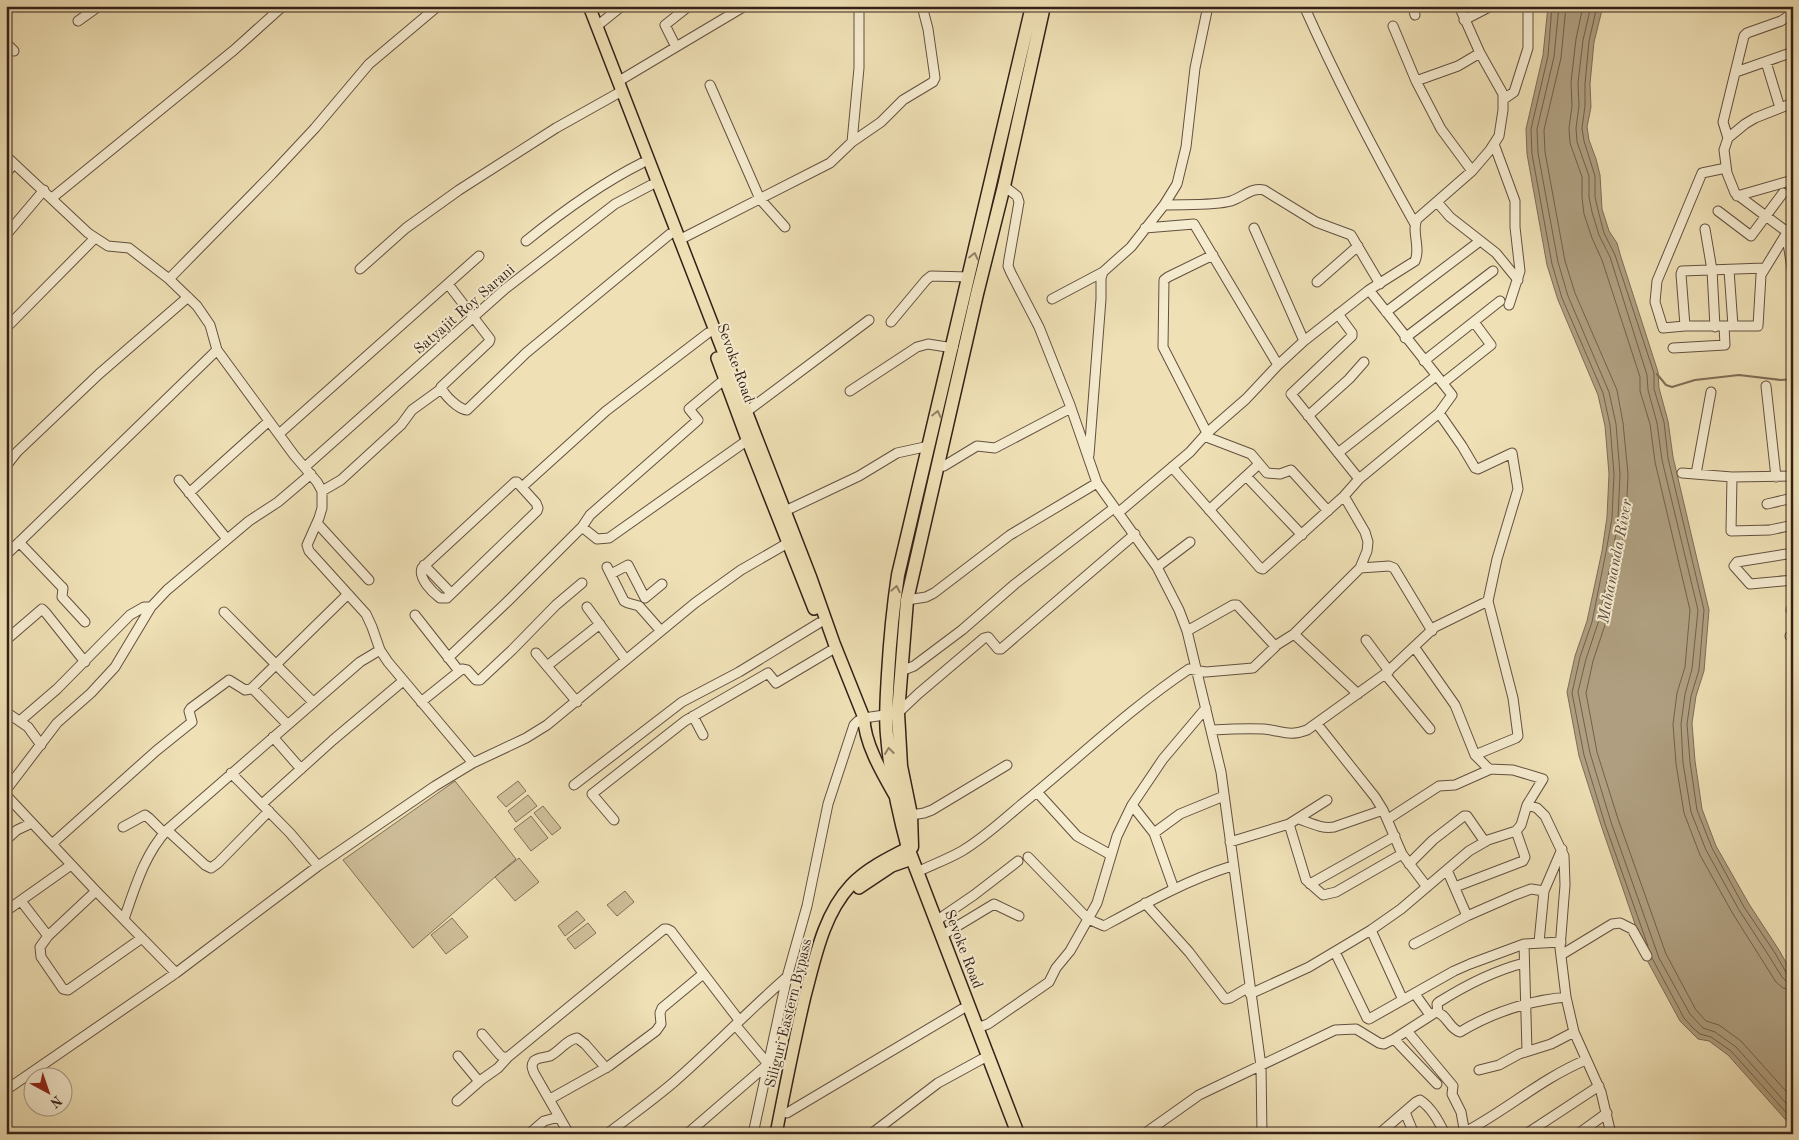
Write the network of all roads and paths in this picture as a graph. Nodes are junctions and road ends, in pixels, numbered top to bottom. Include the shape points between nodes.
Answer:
1 (99, 6) edge
2 (282, 6) edge
3 (438, 6) edge
4 (582, 6) edge
5 (589, 6) edge
6 (622, 6) edge
7 (689, 6) edge
8 (726, 6) edge
9 (745, 6) edge
10 (859, 6) edge
11 (922, 6) edge
12 (1032, 6) edge
13 (1044, 6) edge
14 (1208, 6) edge
15 (1304, 6) edge
16 (1459, 6) edge
17 (1491, 6) edge
18 (1528, 6) edge
19 (1790, 6) edge
20 (1793, 13) edge
21 (731, 14) junction
22 (1464, 20) junction
23 (78, 21) dead end
24 (597, 26) junction
25 (1392, 26) dead end
26 (6, 43) edge
27 (676, 47) junction
28 (14, 51) dead end
29 (1480, 52) junction
30 (1793, 52) edge
31 (1766, 62) junction
32 (1736, 72) junction
33 (1416, 81) junction
34 (710, 85) dead end
35 (619, 89) junction
36 (1504, 99) junction
37 (1793, 103) edge
38 (1780, 108) junction
39 (1728, 138) junction
40 (852, 142) junction
41 (1494, 144) junction
42 (6, 156) edge
43 (642, 163) junction
44 (14, 164) junction
45 (1726, 168) junction
46 (1472, 172) junction
47 (6, 173) edge
48 (1793, 180) edge
49 (651, 185) junction
50 (1004, 186) junction
51 (44, 190) junction
52 (1783, 193) dead end
53 (1737, 196) junction
54 (52, 198) junction
55 (760, 199) junction
56 (1437, 202) junction
57 (1164, 205) junction
58 (1718, 211) dead end
59 (1765, 216) junction
60 (1415, 224) junction
61 (785, 226) dead end
62 (1146, 228) junction
63 (1254, 228) dead end
64 (1705, 229) dead end
65 (1788, 230) edge
66 (6, 235) edge
67 (674, 237) junction
68 (95, 238) junction
69 (526, 241) dead end
70 (1480, 241) junction
71 (1358, 246) junction
72 (1213, 255) junction
73 (479, 256) dead end
74 (1764, 268) junction
75 (360, 269) dead end
76 (1712, 270) junction
77 (1729, 270) junction
78 (1493, 271) dead end
79 (1103, 272) junction
80 (1793, 274) edge
81 (689, 275) junction
82 (969, 277) junction
83 (168, 279) junction
84 (1518, 280) junction
85 (1317, 282) dead end
86 (448, 284) junction
87 (1380, 284) junction
88 (1369, 290) junction
89 (188, 297) junction
90 (1052, 299) dead end
91 (1386, 312) junction
92 (1338, 314) junction
93 (475, 318) junction
94 (869, 320) dead end
95 (891, 322) dead end
96 (1474, 322) junction
97 (1685, 326) junction
98 (1724, 326) junction
99 (6, 328) edge
100 (708, 333) junction
101 (1406, 338) junction
102 (1304, 341) junction
103 (953, 348) junction
104 (1673, 348) dead end
105 (217, 350) junction
106 (1424, 361) junction
107 (1364, 362) dead end
108 (1278, 365) junction
109 (1436, 376) junction
110 (725, 379) junction
111 (1443, 383) junction
112 (1766, 386) dead end
113 (441, 389) junction
114 (850, 391) dead end
115 (1711, 392) dead end
116 (1071, 408) junction
117 (746, 412) junction
118 (1439, 413) junction
119 (1308, 416) junction
120 (269, 421) junction
121 (279, 434) junction
122 (1205, 434) junction
123 (751, 437) junction
124 (929, 446) junction
125 (1338, 453) junction
126 (8, 460) edge
127 (1089, 460) junction
128 (1259, 464) junction
129 (938, 467) junction
130 (1172, 467) junction
131 (308, 471) junction
132 (1682, 473) dead end
133 (1696, 474) junction
134 (1246, 476) junction
135 (1793, 476) edge
136 (1732, 477) junction
137 (1776, 477) junction
138 (1360, 478) junction
139 (179, 480) dead end
140 (1097, 484) junction
141 (522, 487) junction
142 (322, 492) junction
143 (189, 493) junction
144 (1344, 496) junction
145 (1793, 498) edge
146 (1768, 504) dead end
147 (1209, 510) junction
148 (785, 511) junction
149 (1116, 511) junction
150 (1328, 511) junction
151 (317, 523) junction
152 (1793, 525) edge
153 (582, 526) junction
154 (1135, 534) junction
155 (1302, 535) junction
156 (227, 539) junction
157 (792, 541) junction
158 (20, 542) junction
159 (1190, 542) dead end
160 (1793, 553) edge
161 (6, 555) edge
162 (1158, 567) junction
163 (1360, 568) junction
164 (369, 580) dead end
165 (1793, 580) edge
166 (582, 583) dead end
167 (662, 584) dead end
168 (348, 594) junction
169 (645, 598) junction
170 (908, 600) junction
171 (1488, 602) junction
172 (637, 605) junction
173 (151, 607) junction
174 (587, 607) dead end
175 (224, 612) dead end
176 (415, 615) dead end
177 (85, 622) dead end
178 (819, 622) junction
179 (600, 624) junction
180 (662, 631) junction
181 (1187, 631) junction
182 (1432, 631) junction
183 (1294, 634) junction
184 (6, 640) edge
185 (1366, 640) dead end
186 (1276, 646) junction
187 (1415, 648) junction
188 (380, 650) junction
189 (830, 651) junction
190 (536, 653) dead end
191 (448, 658) junction
192 (626, 660) junction
193 (85, 662) junction
194 (276, 666) junction
195 (547, 666) junction
196 (459, 671) junction
197 (901, 671) junction
198 (1197, 672) junction
199 (1387, 673) junction
200 (403, 681) junction
201 (252, 688) junction
202 (1358, 694) junction
203 (313, 702) junction
204 (421, 702) junction
205 (577, 702) junction
206 (1206, 708) junction
207 (6, 712) edge
208 (892, 714) junction
209 (693, 716) junction
210 (21, 720) junction
211 (862, 722) junction
212 (287, 724) junction
213 (1316, 724) junction
214 (1430, 728) dead end
215 (1212, 730) junction
216 (703, 735) dead end
217 (273, 737) junction
218 (41, 745) junction
219 (1475, 755) junction
220 (473, 763) junction
221 (1006, 765) dead end
222 (301, 769) junction
223 (1491, 769) junction
224 (231, 773) junction
225 (574, 785) dead end
226 (1037, 792) junction
227 (6, 794) edge
228 (1224, 796) junction
229 (896, 798) junction
230 (1327, 800) dead end
231 (262, 804) junction
232 (1132, 805) junction
233 (1527, 805) junction
234 (1383, 810) junction
235 (269, 811) junction
236 (905, 816) junction
237 (1299, 819) junction
238 (614, 820) dead end
239 (1388, 820) junction
240 (32, 823) junction
241 (1289, 824) junction
242 (80, 825) dead end
243 (123, 827) dead end
244 (165, 831) junction
245 (1516, 831) junction
246 (1154, 833) junction
247 (1395, 836) junction
248 (6, 840) edge
249 (1230, 842) junction
250 (1484, 842) junction
251 (53, 846) junction
252 (1562, 849) junction
253 (910, 853) junction
254 (1402, 854) junction
255 (1111, 856) junction
256 (1028, 857) dead end
257 (1018, 861) dead end
258 (1409, 864) junction
259 (71, 865) junction
260 (318, 866) junction
261 (1232, 866) junction
262 (1447, 870) junction
263 (917, 872) junction
264 (1310, 884) junction
265 (1427, 887) junction
266 (1455, 887) junction
267 (1174, 889) junction
268 (96, 891) junction
269 (1544, 891) junction
270 (927, 899) junction
271 (21, 901) junction
272 (1145, 903) junction
273 (6, 911) edge
274 (1019, 916) dead end
275 (1467, 916) junction
276 (124, 919) junction
277 (1088, 919) junction
278 (936, 921) junction
279 (1371, 930) junction
280 (48, 936) junction
281 (941, 936) junction
282 (142, 938) junction
283 (1539, 942) junction
284 (1560, 942) junction
285 (1414, 944) dead end
286 (1524, 944) junction
287 (1335, 952) junction
288 (1561, 955) junction
289 (1647, 956) dead end
290 (6, 958) edge
291 (6, 962) edge
292 (1524, 963) junction
293 (176, 973) junction
294 (703, 974) junction
295 (787, 977) junction
296 (1250, 990) junction
297 (1415, 994) junction
298 (1566, 996) junction
299 (1403, 1000) junction
300 (1525, 1004) junction
301 (962, 1009) junction
302 (1434, 1014) junction
303 (1369, 1019) junction
304 (738, 1024) junction
305 (977, 1028) junction
306 (1358, 1030) junction
307 (1407, 1031) junction
308 (1574, 1032) junction
309 (482, 1034) dead end
310 (1394, 1039) junction
311 (1527, 1051) junction
312 (458, 1056) dead end
313 (508, 1057) junction
314 (982, 1059) junction
315 (1586, 1060) junction
316 (768, 1064) junction
317 (1261, 1066) junction
318 (606, 1068) junction
319 (1478, 1070) dead end
320 (481, 1080) junction
321 (1437, 1084) dead end
322 (1599, 1086) junction
323 (6, 1090) edge
324 (550, 1099) junction
325 (457, 1101) dead end
326 (1405, 1112) junction
327 (787, 1113) junction
328 (1607, 1113) junction
329 (559, 1117) junction
330 (1465, 1133) edge
331 (529, 1134) edge
332 (570, 1134) edge
333 (607, 1134) edge
334 (687, 1134) edge
335 (753, 1134) edge
336 (776, 1134) edge
337 (782, 1134) edge
338 (871, 1134) edge
339 (1010, 1134) edge
340 (1018, 1134) edge
341 (1144, 1134) edge
342 (1262, 1134) edge
343 (1379, 1134) edge
344 (1414, 1134) edge
345 (1446, 1134) edge
346 (1526, 1134) edge
347 (1578, 1134) edge
348 (1610, 1134) edge

1 - 23 street
2 - 54 street via 234,50
3 - 83 street via 369,64 272,174
4 - 35 main road, Sevoke Road
5 - 24 main road, Sevoke Road
6 - 24 street
7 - 27 street via 665,25
8 - 21 street
9 - 21 street
10 - 40 street via 860,68
11 - 40 street via 935,80 903,100 881,122
82 -> 12 highway
13 - 50 highway
14 - 57 street via 1198,51 1182,167 1177,184
15 - 60 street via 1337,77
16 - 22 street
17 - 22 street
18 - 36 street via 1528,48 1514,92
19 - 20 street
20 - 32 street via 1781,22 1744,36
21 - 27 street
22 - 29 street
24 - 35 main road, Sevoke Road
25 - 33 street
26 - 28 street
27 - 35 street
29 - 33 street via 1458,66
29 - 36 street via 1502,89
30 - 31 street
31 - 32 street
31 - 38 street
32 - 39 street via 1723,122
33 - 46 street via 1441,129
34 - 55 street
35 - 43 main road, Sevoke Road
35 - 67 main road, Sevoke Road
35 - 75 street via 459,190 406,228
36 - 41 street via 1499,136
37 - 38 street
38 - 39 street via 1755,118
39 - 45 street via 1724,150
40 - 55 street via 830,163
41 - 46 street
41 - 84 street via 1515,201
42 - 44 street
43 - 49 main road, Sevoke Road
43 - 69 street via 565,210
44 - 47 street
44 - 51 street
45 - 53 street
45 - 97 street via 1702,174 1657,281 1655,302 1663,328
46 - 56 street
48 - 53 street
49 - 67 main road, Sevoke Road
49 - 93 street, Satyajit Roy Sarani via 608,210 505,290
50 - 116 street via 1017,196 1019,202 1008,266 1038,327
50 - 129 highway
51 - 54 street
51 - 66 street
52 - 59 street
53 - 59 street
54 - 68 street
55 - 61 street
55 - 67 street
56 - 60 street
56 - 70 street via 1450,218
57 - 62 street
57 - 71 street via 1221,203 1260,189 1316,222 1349,233
58 - 59 street via 1751,236
59 - 65 street
60 - 87 street via 1415,260
62 - 72 street via 1194,224
62 - 79 street via 1131,248
63 - 102 street
64 - 76 street
65 - 74 street
65 - 80 street
67 - 81 main road, Sevoke Road
67 - 113 street via 526,353 467,410 461,409
68 - 83 street via 108,246 129,248
68 - 99 street
70 - 84 street via 1498,255
70 - 91 street
71 - 85 street
71 - 87 street
72 - 108 street
72 - 122 street via 1166,278 1163,294 1163,347
73 - 86 street
74 - 77 street
74 - 98 street via 1758,326
76 - 77 street
76 - 97 street via 1681,272
76 - 98 street
77 - 98 street
78 - 101 street
79 - 90 street
79 - 127 street
81 - 100 main road, Sevoke Road
81 - 117 main road, Sevoke Road
82 - 95 street via 928,278
82 - 103 highway
83 - 89 street
84 - 96 street via 1505,303
86 - 93 street
86 - 121 street
87 - 88 street
88 - 91 street
88 - 92 street
89 - 105 street via 210,325
89 - 126 street
91 - 101 street
92 - 102 street
92 - 119 street via 1352,336 1291,392
93 - 113 street via 490,341
93 - 131 street, Satyajit Roy Sarani
94 - 117 street
96 - 106 street
96 - 111 street via 1491,345
97 - 98 street
98 - 104 street via 1725,345
100 - 110 main road, Sevoke Road
100 - 141 street via 606,411
101 - 106 street
102 - 108 street
103 - 114 street via 928,344 918,347
124 -> 103 highway
105 - 120 street
105 - 158 street
106 - 109 street
107 - 119 street
108 - 122 street via 1246,399
109 - 111 street
109 - 125 street
110 - 123 main road, Sevoke Road
110 - 153 street via 689,409 698,420 590,515
111 - 118 street via 1452,396
112 - 137 street
113 - 142 street via 412,410 401,425
115 - 133 street
116 - 127 street
116 - 129 street via 996,448 976,446
117 - 123 main road, Sevoke Road
118 - 138 street
118 - 171 street via 1476,469 1514,454 1518,489
119 - 125 street
120 - 121 street
120 - 143 street
121 - 131 street
122 - 128 street via 1250,454
122 - 130 street
123 - 148 main road, Sevoke Road
123 - 153 street via 609,538 597,539
123 - 157 main road, Sevoke Road
124 - 148 street via 896,453 858,476
208 -> 124 highway via 888,650 894,602
125 - 138 street
127 - 140 street
128 - 134 street
128 - 150 street via 1268,473 1291,470
129 - 170 highway
130 - 147 street
130 - 149 street
131 - 142 street
131 - 156 street, Satyajit Roy Sarani via 278,502
132 - 133 street
133 - 136 street
134 - 147 street
134 - 155 street
135 - 137 street
136 - 137 street
136 - 152 street via 1731,531 1770,530
138 - 144 street
139 - 143 street
140 - 149 street
140 - 170 street via 1010,535 934,594
141 - 141 street via 536,503 537,511 451,593 424,565 515,482
142 - 151 street via 322,508
143 - 156 street
144 - 150 street
144 - 163 street via 1368,542
145 - 146 street
147 - 155 street via 1262,569
148 - 157 main road, Sevoke Road
149 - 154 street
149 - 197 street via 1015,584 914,666
150 - 155 street
151 - 164 street
151 - 168 street via 307,548
153 - 191 street
154 - 162 street
154 - 208 street via 1001,649 988,637 984,638
156 - 173 street, Satyajit Roy Sarani
157 - 178 main road, Sevoke Road
157 - 180 street via 741,570
157 - 211 main road, Sevoke Road
158 - 161 street
158 - 177 street via 62,586 62,597
159 - 162 street
160 - 165 street via 1737,562 1734,566 1750,584
162 - 181 street
163 - 182 street via 1394,568
163 - 183 street
166 - 196 street via 480,680 466,669
167 - 169 street
168 - 188 street via 370,620
168 - 194 street
169 - 172 street
169 - 172 street via 628,565 609,570 624,600
170 - 197 highway
171 - 182 street via 1450,618
171 - 219 street via 1513,698 1518,736
172 - 180 street
173 - 193 street via 130,615
173 - 218 street via 115,667 57,724
174 - 179 street
175 - 194 street
176 - 191 street
178 - 189 main road, Sevoke Road
178 - 225 street via 746,668 682,702
179 - 192 street
179 - 195 street
180 - 192 street
181 - 186 street via 1237,605
181 - 198 street
182 - 187 street
183 - 186 street
183 - 202 street
184 - 193 street via 42,609
185 - 199 street
186 - 198 street via 1253,668
187 - 199 street
187 - 219 street via 1455,705
188 - 200 street
188 - 203 street via 360,662
189 - 209 street via 776,683 768,673
189 - 211 main road, Sevoke Road
190 - 195 street
191 - 196 street
192 - 205 street
193 - 210 street
194 - 201 street
194 - 203 street
195 - 205 street
196 - 204 street
197 - 208 highway
198 - 206 street
198 - 226 street via 1189,670 1162,687 1116,722
199 - 202 street
199 - 214 street
200 - 204 street
200 - 222 street
201 - 212 street
201 - 251 street via 245,690 229,680 191,708 192,722
202 - 213 street
203 - 212 street
204 - 220 street
205 - 220 street via 538,732
206 - 215 street
206 - 232 street via 1163,759
207 - 210 street
208 - 211 street
229 -> 208 highway via 889,756
208 - 236 highway
209 - 216 street
209 - 238 street via 592,794
210 - 218 street
211 - 229 main road, Sevoke Road via 879,767
211 - 295 street via 852,731 828,804 808,906
212 - 217 street
213 - 215 street via 1294,735 1240,728
213 - 234 street via 1365,782
215 - 228 street
217 - 222 street
217 - 224 street
218 - 227 street
219 - 223 street
220 - 260 street
221 - 236 street via 932,810
222 - 231 street
223 - 233 street via 1513,770 1543,779
223 - 239 street via 1455,785 1439,786
224 - 231 street
224 - 244 street
226 - 255 street via 1077,836
226 - 263 street via 970,845
227 - 240 street
228 - 246 street via 1180,814
228 - 249 street
229 - 236 highway
230 - 237 street
231 - 235 street
232 - 246 street
232 - 255 street
233 - 245 street
233 - 252 street via 1545,816
234 - 237 street via 1326,828
234 - 239 street
235 - 244 street via 211,868
235 - 260 street
236 - 253 highway
237 - 241 street
239 - 247 street
240 - 248 street
240 - 251 street
241 - 249 street
241 - 264 street
242 - 251 street
243 - 244 street via 144,815
244 - 276 street via 144,864
245 - 250 street
245 - 266 street via 1525,857 1523,861
246 - 267 street
247 - 254 street
247 - 264 street
249 - 261 street
250 - 258 street via 1464,816
250 - 262 street
251 - 259 street
252 - 269 street
252 - 284 street via 1565,885
253 - 263 highway
253 - 327 main road, Siliguri Eastern Bypass via 864,883 835,923 814,986
253 - 336 main road, Siliguri Eastern Bypass via 879,863 850,885 827,925 816,952 801,1013
254 - 258 street
254 - 264 street via 1325,896
255 - 277 street via 1097,903
256 - 277 street
257 - 278 street
258 - 265 street
259 - 268 street
259 - 271 street
260 - 293 street
261 - 267 street
261 - 296 street
262 - 265 street
262 - 266 street
263 - 270 highway
265 - 279 street
266 - 275 street
267 - 272 street
268 - 276 street
268 - 280 street
269 - 275 street via 1530,889
269 - 283 street
270 - 278 highway, Sevoke Road
270 - 301 highway, Sevoke Road via 924,914
271 - 273 street
271 - 280 street
272 - 277 street via 1104,926
272 - 296 street via 1225,999
274 - 281 street via 994,904
275 - 285 street
276 - 282 street
277 - 305 street via 1050,982
278 - 281 highway, Sevoke Road
279 - 287 street
279 - 299 street
280 - 282 street via 40,947 40,953 66,991
281 - 305 highway, Sevoke Road
282 - 293 street
283 - 284 street
283 - 286 street
284 - 288 street
286 - 292 street
286 - 297 street via 1470,964
287 - 296 street via 1309,967
287 - 303 street
288 - 289 street via 1612,924 1620,923 1632,929
288 - 298 street
290 - 291 street
292 - 300 street
292 - 302 street via 1464,986 1439,1002
293 - 323 street
294 - 304 street
294 - 313 street via 671,932 664,929
294 - 318 street via 662,1008 661,1024 656,1031
295 - 304 street
295 - 316 street
296 - 317 street
297 - 299 street
297 - 302 street
298 - 300 street
298 - 308 street
299 - 303 street
300 - 302 street via 1485,1018 1460,1032 1455,1031 1441,1014
300 - 311 street
301 - 314 highway, Sevoke Road
301 - 327 street
302 - 307 street
303 - 306 street
304 - 316 street
304 - 333 street via 672,1084
305 - 340 highway, Sevoke Road
306 - 310 street via 1381,1044
306 - 317 street via 1335,1030
307 - 310 street
307 - 330 street via 1453,1086 1452,1094 1461,1112
308 - 311 street via 1551,1044
308 - 315 street
309 - 313 street via 500,1055
310 - 321 street
311 - 319 street via 1499,1065
312 - 320 street
313 - 320 street
314 - 338 street via 938,1083
314 - 339 highway, Sevoke Road
315 - 322 street
315 - 330 street via 1566,1068
316 - 334 street
316 - 335 street
317 - 341 street via 1199,1095
317 - 342 street
318 - 324 street
318 - 324 street via 577,1038 551,1055 537,1059 532,1069
320 - 325 street
322 - 328 street
322 - 346 street
324 - 329 street
326 - 343 street
326 - 344 street
326 - 345 street via 1420,1100 1438,1119
327 - 337 main road, Siliguri Eastern Bypass
328 - 347 street
328 - 348 street
329 - 331 street via 544,1121
329 - 332 street

